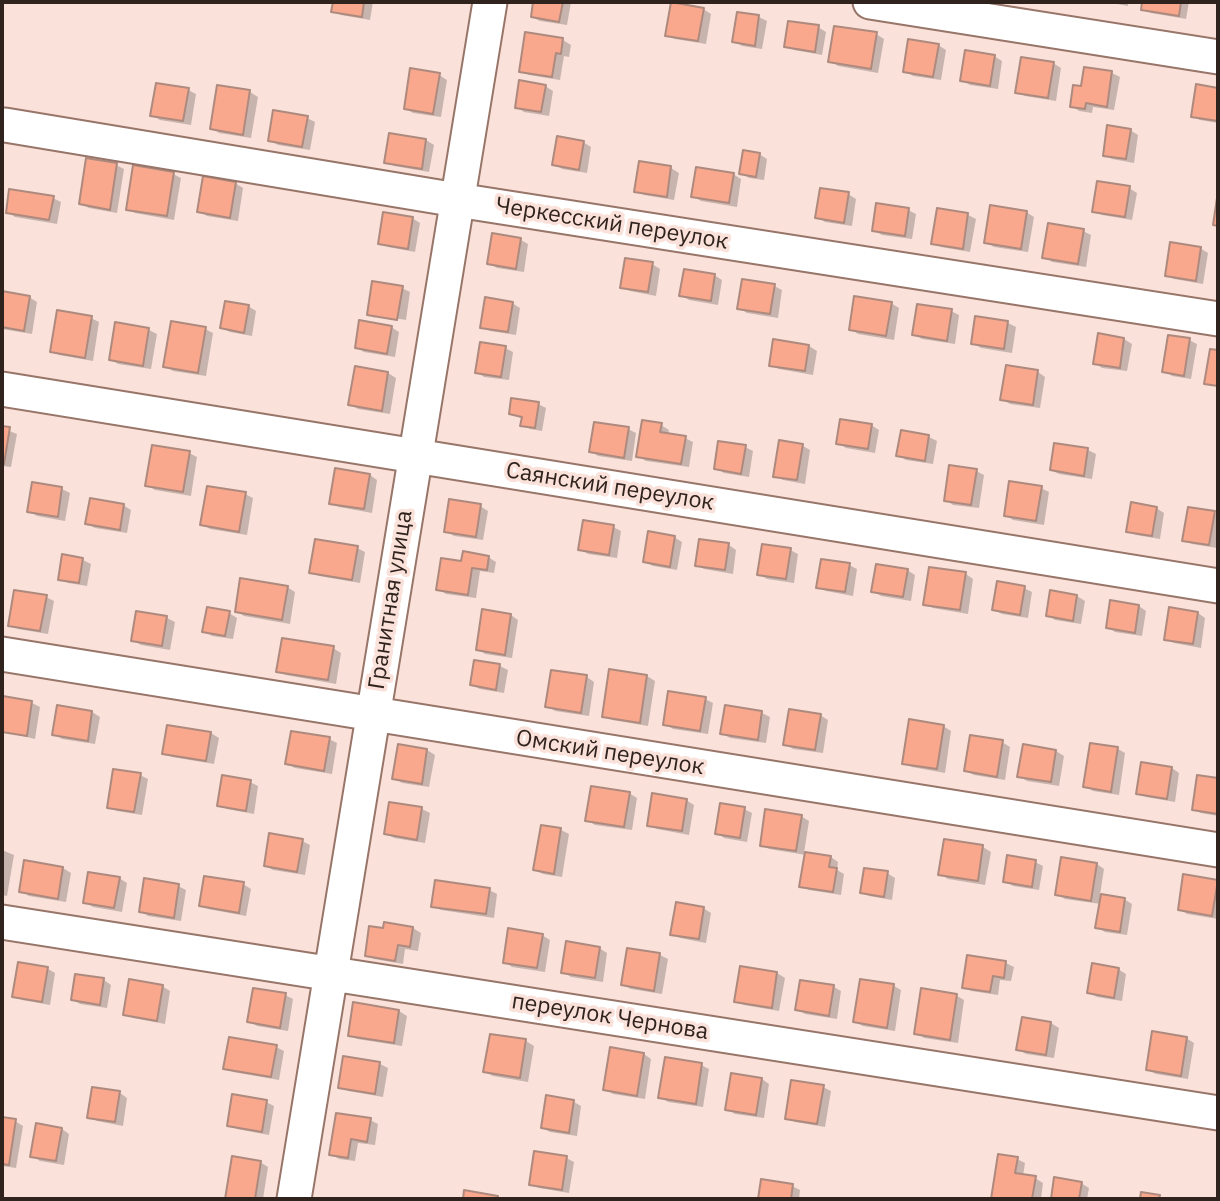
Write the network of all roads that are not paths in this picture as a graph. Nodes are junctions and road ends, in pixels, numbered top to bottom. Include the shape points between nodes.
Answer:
1 (490, 2) edge
2 (870, 2) edge
3 (1218, 57) edge
4 (5, 125) dead end
5 (457, 200) junction
6 (1218, 320) edge
7 (2, 388) edge
8 (415, 456) junction
9 (1218, 586) edge
10 (2, 654) edge
11 (372, 716) junction
12 (1218, 850) edge
13 (2, 922) edge
14 (330, 973) junction
15 (1218, 1113) edge
16 (294, 1199) edge

1 - 5 street, Гранитная улица
2 - 3 street
4 - 5 street, Черкесский переулок
5 - 6 street, Черкесский переулок
5 - 8 street, Гранитная улица
7 - 8 street, Саянский переулок
8 - 9 street, Саянский переулок
8 - 11 street, Гранитная улица
10 - 11 street, Омский переулок
11 - 12 street, Омский переулок
11 - 14 street, Гранитная улица
13 - 14 street, переулок Чернова
14 - 15 street, переулок Чернова
14 - 16 street, Гранитная улица

